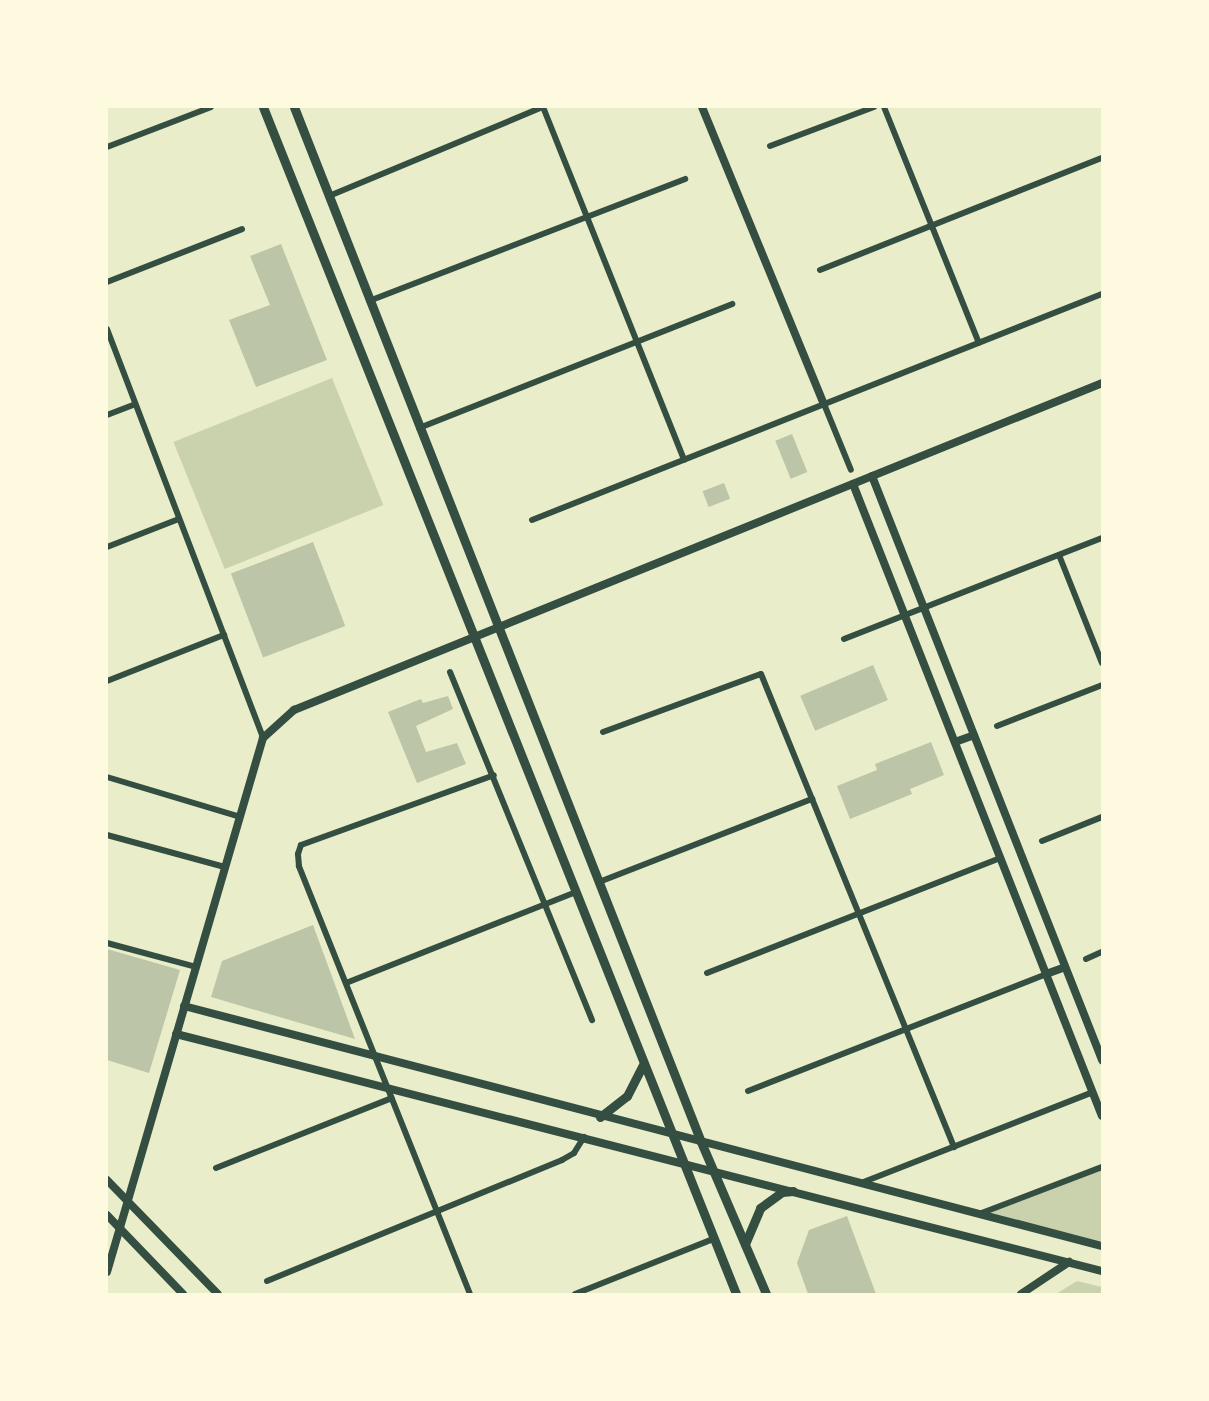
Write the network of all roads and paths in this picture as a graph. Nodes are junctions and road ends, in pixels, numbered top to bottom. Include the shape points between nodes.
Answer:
1 (211, 107) edge
2 (263, 107) edge
3 (294, 107) edge
4 (543, 107) edge
5 (702, 107) edge
6 (874, 107) edge
7 (884, 107) edge
8 (770, 146) dead end
9 (107, 147) edge
10 (1102, 158) edge
11 (685, 179) dead end
12 (328, 196) junction
13 (587, 217) junction
14 (932, 225) junction
15 (242, 229) dead end
16 (820, 270) dead end
17 (107, 282) edge
18 (1102, 294) edge
19 (369, 300) junction
20 (732, 304) dead end
21 (107, 329) edge
22 (637, 342) junction
23 (979, 343) junction
24 (1102, 383) edge
25 (135, 404) junction
26 (824, 404) junction
27 (107, 415) edge
28 (419, 428) junction
29 (684, 460) junction
30 (851, 470) dead end
31 (872, 476) junction
32 (853, 484) junction
33 (179, 519) junction
34 (531, 520) dead end
35 (1102, 538) edge
36 (107, 547) edge
37 (1059, 555) junction
38 (924, 608) junction
39 (905, 615) junction
40 (498, 628) junction
41 (223, 635) junction
42 (473, 638) junction
43 (844, 639) dead end
44 (1102, 663) edge
45 (450, 672) dead end
46 (107, 681) edge
47 (1102, 685) edge
48 (997, 726) dead end
49 (603, 732) dead end
50 (974, 735) junction
51 (263, 738) junction
52 (955, 743) junction
53 (494, 775) junction
54 (107, 776) edge
55 (812, 799) junction
56 (240, 817) junction
57 (1102, 817) edge
58 (107, 835) edge
59 (1042, 841) dead end
60 (1000, 858) junction
61 (225, 867) junction
62 (599, 882) junction
63 (573, 893) junction
64 (545, 904) junction
65 (859, 913) junction
66 (107, 943) edge
67 (1102, 952) edge
68 (1086, 959) dead end
69 (196, 967) junction
70 (1065, 967) junction
71 (707, 973) dead end
72 (1046, 974) junction
73 (346, 983) junction
74 (184, 1006) junction
75 (592, 1020) dead end
76 (906, 1029) junction
77 (176, 1034) junction
78 (376, 1059) junction
79 (1102, 1060) edge
80 (642, 1066) junction
81 (387, 1086) junction
82 (748, 1091) dead end
83 (1093, 1092) junction
84 (392, 1098) junction
85 (600, 1116) junction
86 (1102, 1116) edge
87 (669, 1134) junction
88 (583, 1136) junction
89 (701, 1142) junction
90 (954, 1147) junction
91 (680, 1161) junction
92 (1102, 1167) edge
93 (216, 1168) dead end
94 (713, 1170) junction
95 (107, 1180) edge
96 (860, 1183) junction
97 (793, 1191) junction
98 (128, 1200) junction
99 (438, 1213) junction
100 (979, 1214) junction
101 (107, 1216) edge
102 (119, 1229) junction
103 (713, 1239) junction
104 (1100, 1243) edge
105 (745, 1244) junction
106 (1069, 1262) junction
107 (1102, 1270) edge
108 (107, 1272) edge
109 (267, 1281) dead end
110 (183, 1294) edge
111 (218, 1294) edge
112 (470, 1294) edge
113 (575, 1294) edge
114 (736, 1294) edge
115 (766, 1294) edge
116 (1021, 1294) edge

1 - 9 street
2 - 42 main road
3 - 12 main road
4 - 12 street
4 - 13 street
5 - 26 street
6 - 8 street
7 - 14 street
10 - 14 street
11 - 13 street
12 - 19 main road
13 - 19 street
13 - 22 street
14 - 16 street
14 - 23 street
15 - 17 street
18 - 23 street
19 - 28 main road
20 - 22 street
21 - 25 street
22 - 28 street
22 - 29 street
23 - 26 street
24 - 31 street
25 - 27 street
25 - 33 street
26 - 29 street
26 - 30 street
28 - 40 main road
29 - 34 street
31 - 32 street
31 - 38 street
32 - 39 street
32 - 40 street
33 - 36 street
33 - 41 street
35 - 37 street
37 - 38 street
37 - 44 street
38 - 39 street
38 - 50 street
39 - 43 street
39 - 52 street
40 - 42 street
40 - 62 main road
41 - 46 street
41 - 51 street
42 - 51 street via 294,710
42 - 63 main road
45 - 53 street
47 - 48 street
49 - 55 street via 761,674
50 - 52 street
50 - 70 street
51 - 56 street
52 - 60 street
53 - 64 street
53 - 73 street via 301,845 299,866
54 - 56 street
55 - 62 street
55 - 65 street
56 - 61 street
57 - 59 street
58 - 61 street
60 - 65 street
60 - 72 street
61 - 69 street
62 - 89 main road
63 - 64 street
63 - 80 main road
64 - 73 street
64 - 75 street
65 - 71 street
65 - 76 street
66 - 69 street
67 - 68 street
69 - 74 street
70 - 72 street
70 - 79 street
72 - 76 street
72 - 83 street
73 - 78 street
74 - 77 street
74 - 78 street
76 - 82 street
76 - 90 street
77 - 81 street
77 - 98 street
78 - 81 street
78 - 85 street
80 - 85 main road via 627,1096
80 - 87 main road
81 - 84 street
81 - 88 street
83 - 86 street
83 - 90 street
84 - 93 street
84 - 99 street
85 - 87 street
87 - 89 street
87 - 91 main road
88 - 91 street
88 - 99 street via 570,1156
89 - 94 main road
89 - 96 street
90 - 96 street
91 - 94 street
91 - 103 main road
92 - 100 street
94 - 97 street
94 - 105 main road
95 - 98 street
96 - 100 street
97 - 105 main road via 782,1192 760,1208
97 - 106 street
98 - 102 street
98 - 111 street
99 - 109 street
99 - 112 street
100 - 104 street
101 - 102 street
102 - 108 street
102 - 110 street
103 - 113 street
103 - 114 main road
105 - 115 main road
106 - 107 street
106 - 116 street

